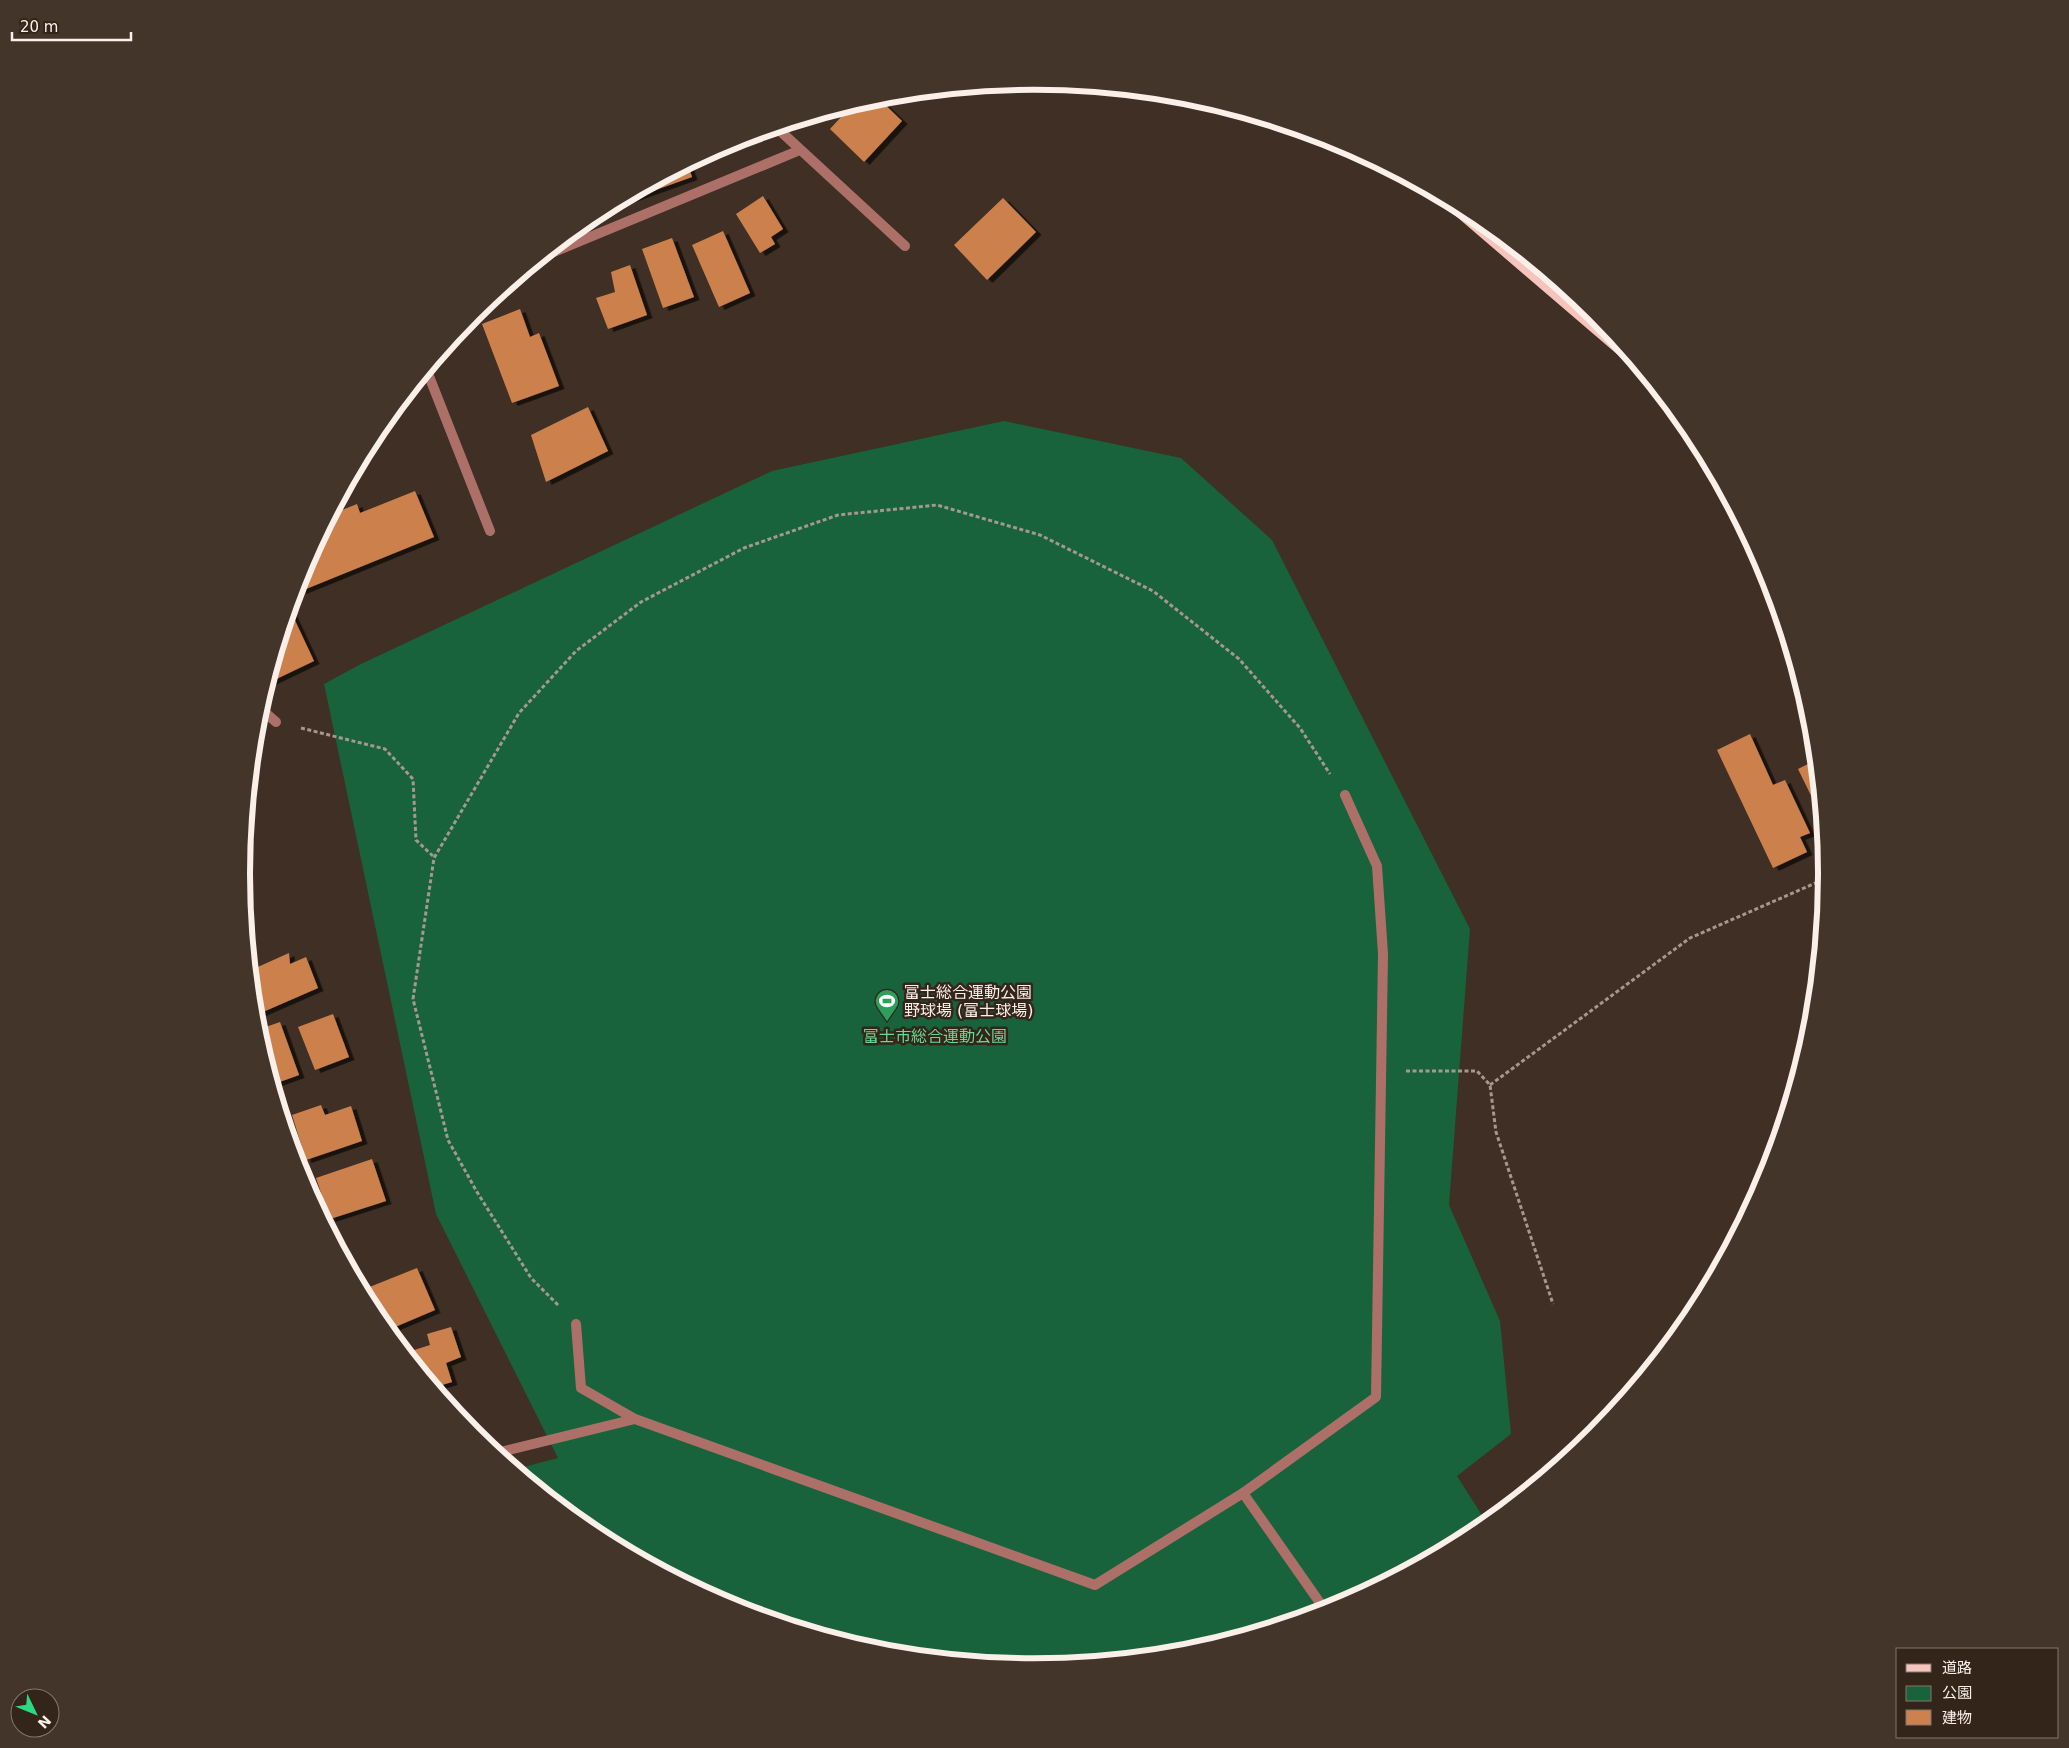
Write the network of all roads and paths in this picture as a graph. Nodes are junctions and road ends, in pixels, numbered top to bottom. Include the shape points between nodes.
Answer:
1 (781, 132) edge
2 (800, 150) junction
3 (1483, 231) edge
4 (905, 246) dead end
5 (562, 249) edge
6 (1597, 328) edge
7 (429, 377) edge
8 (490, 531) dead end
9 (267, 715) edge
10 (276, 722) joint
11 (1345, 795) joint
12 (434, 858) junction
13 (1819, 882) edge
14 (1381, 1071) junction
15 (1490, 1085) junction
16 (1553, 1304) dead end
17 (576, 1324) joint
18 (635, 1419) junction
19 (505, 1451) edge
20 (1242, 1493) junction
21 (1320, 1603) edge

1 - 2 street
2 - 4 street
2 - 5 street
3 - 6 main road
7 - 8 street
9 - 10 street
10 - 12 path via 385,749 413,778 416,840
11 - 12 path via 1300,728 1239,659 1153,591 1040,535 937,505 838,515 744,548 641,602 576,651 519,713
11 - 14 street via 1377,866 1383,954
12 - 17 path via 413,999 448,1140 531,1278
13 - 15 path via 1690,938
14 - 15 path via 1477,1071
14 - 20 street via 1376,1397
15 - 16 path via 1496,1132
17 - 18 street via 581,1388
18 - 19 street
18 - 20 street via 1095,1585
20 - 21 street

